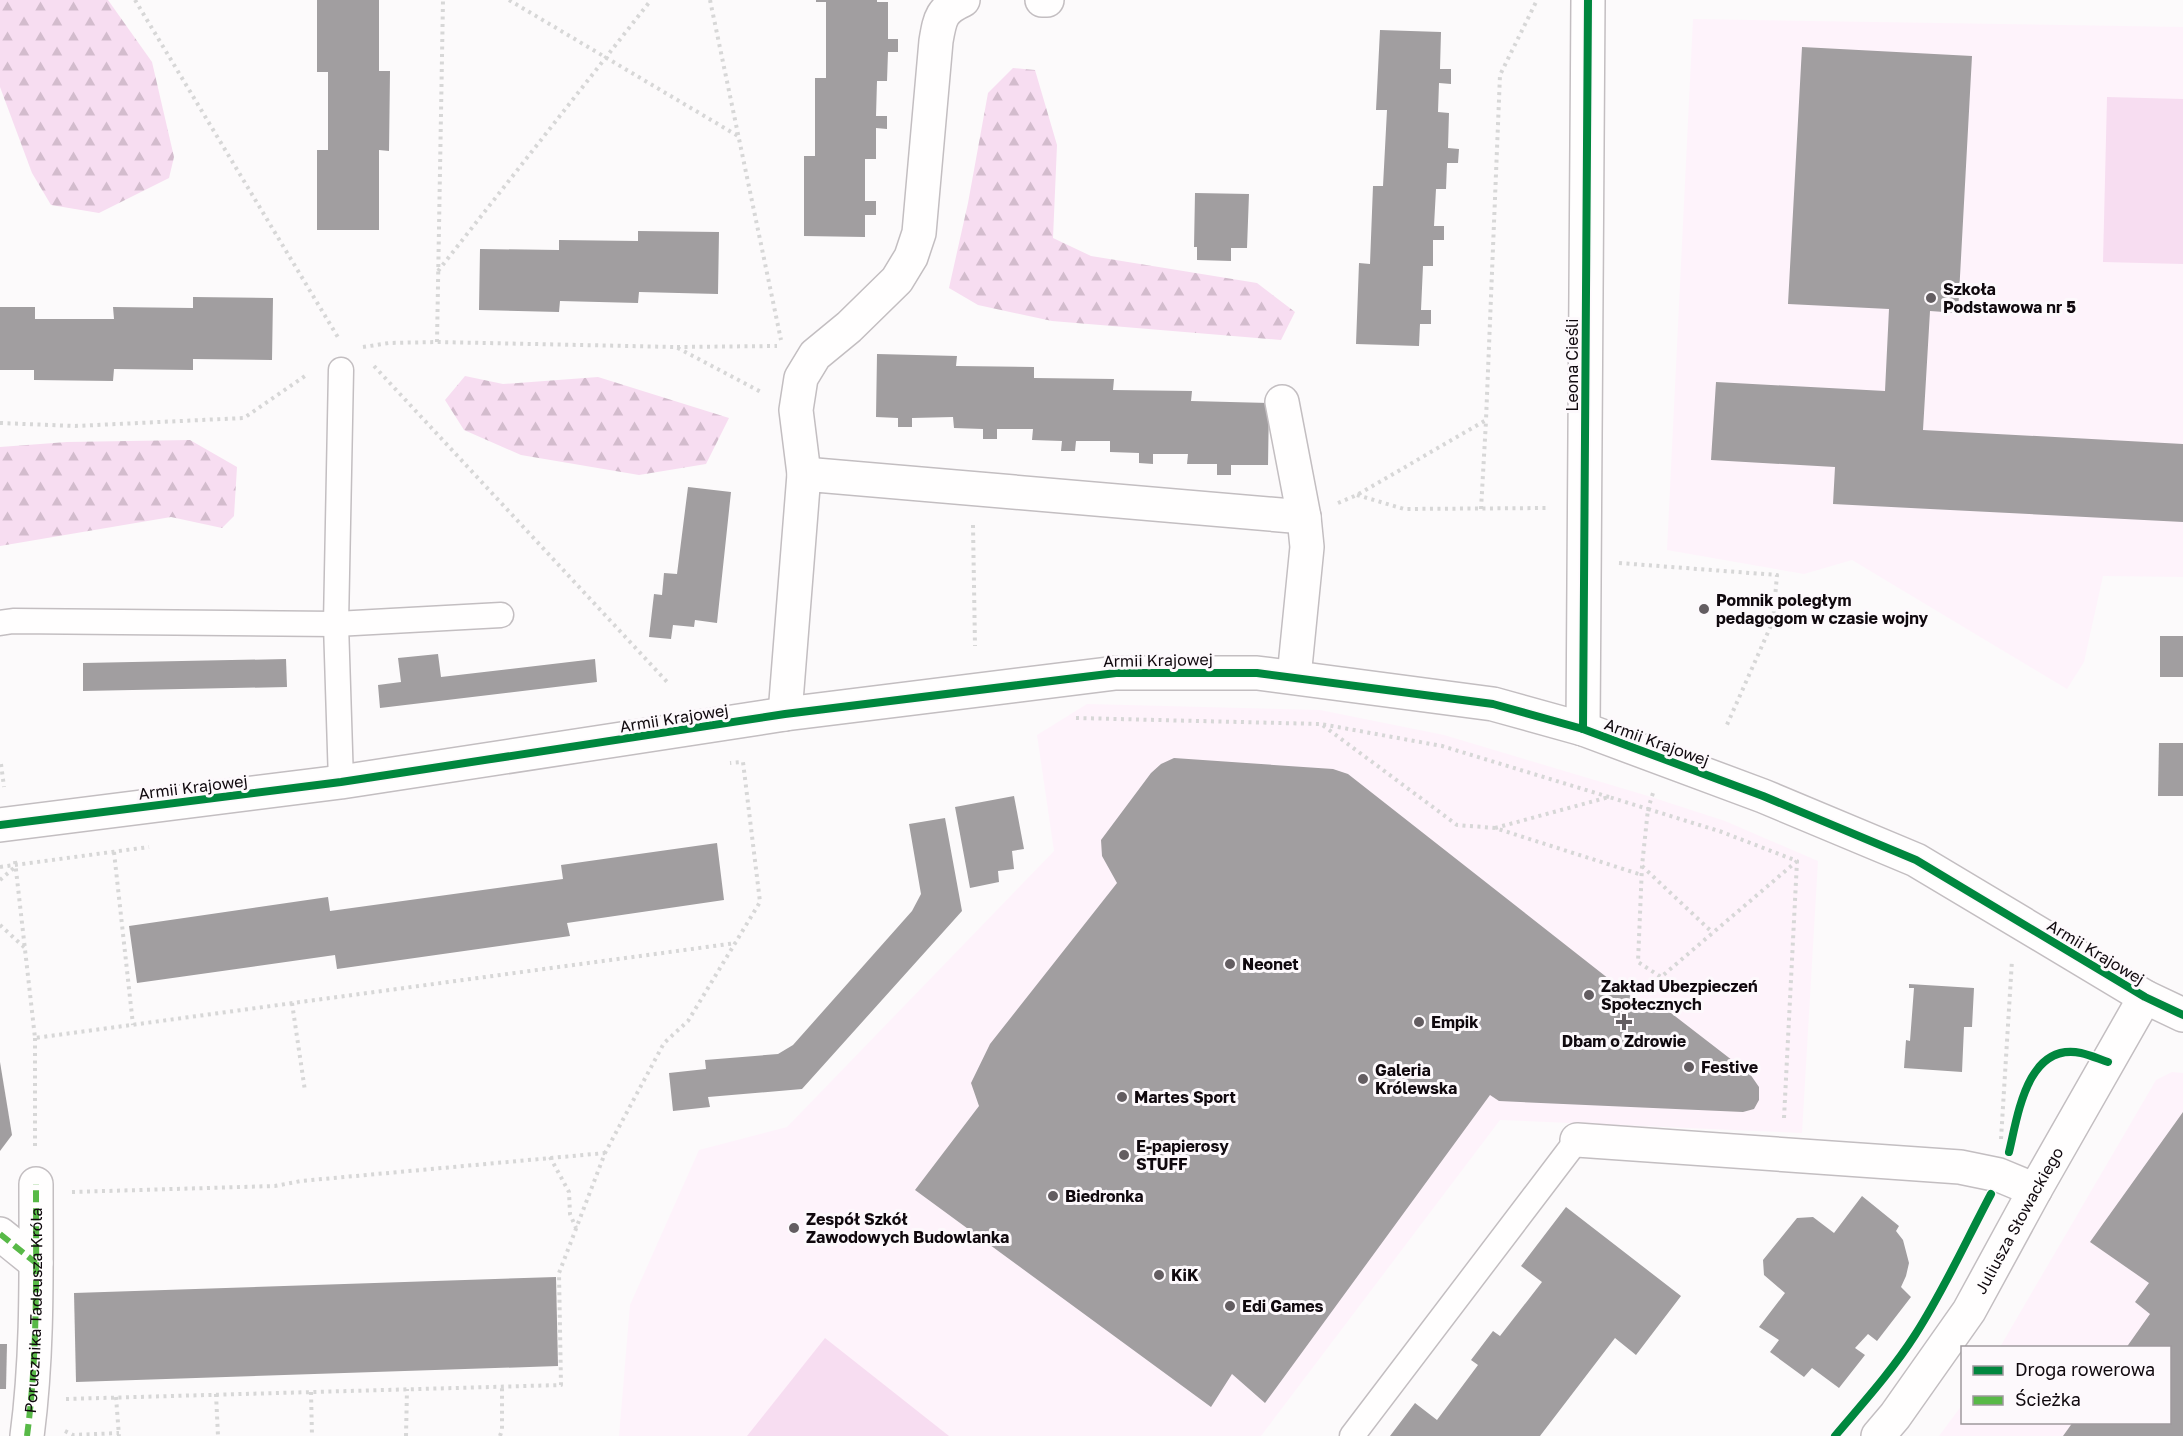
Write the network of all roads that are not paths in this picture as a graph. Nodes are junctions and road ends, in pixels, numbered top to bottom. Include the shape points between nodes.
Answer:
1 (963, 0) edge
2 (1588, 0) edge
3 (341, 370) road end
4 (1282, 402) dead end
5 (804, 474) junction
6 (1304, 517) junction
7 (501, 615) dead end
8 (0, 623) edge
9 (336, 624) junction
10 (1294, 677) junction
11 (785, 714) junction
12 (1583, 729) junction
13 (341, 782) junction
14 (0, 825) edge
15 (2145, 997) junction
16 (2183, 1015) edge
17 (1577, 1140) joint
18 (36, 1184) road end
19 (2035, 1190) junction
20 (0, 1234) edge
21 (36, 1263) junction
22 (27, 1436) edge
23 (1352, 1436) edge
24 (1878, 1436) edge

1 - 5 street via 948,7 940,21 919,233 911,257 897,280 815,355 801,378 796,410
2 - 12 street, Leona Cieśli
3 - 9 lane
4 - 6 street
5 - 6 street
5 - 11 street
6 - 10 street via 1306,547
7 - 9 lane
8 - 9 lane
9 - 13 lane
10 - 11 street, Armii Krajowej via 1257,673 1116,673
10 - 12 street, Armii Krajowej via 1493,704
11 - 13 street, Armii Krajowej
12 - 15 street, Armii Krajowej via 1763,796 1916,860
13 - 14 street, Armii Krajowej
15 - 16 street, Armii Krajowej
15 - 19 street, Juliusza Słowackiego
17 - 19 street via 1960,1167 1999,1175
17 - 23 lane
18 - 21 street, Porucznika Tadeusza Króla
19 - 24 street, Juliusza Słowackiego via 1969,1311
20 - 21 street
21 - 22 street, Porucznika Tadeusza Króla via 32,1398

